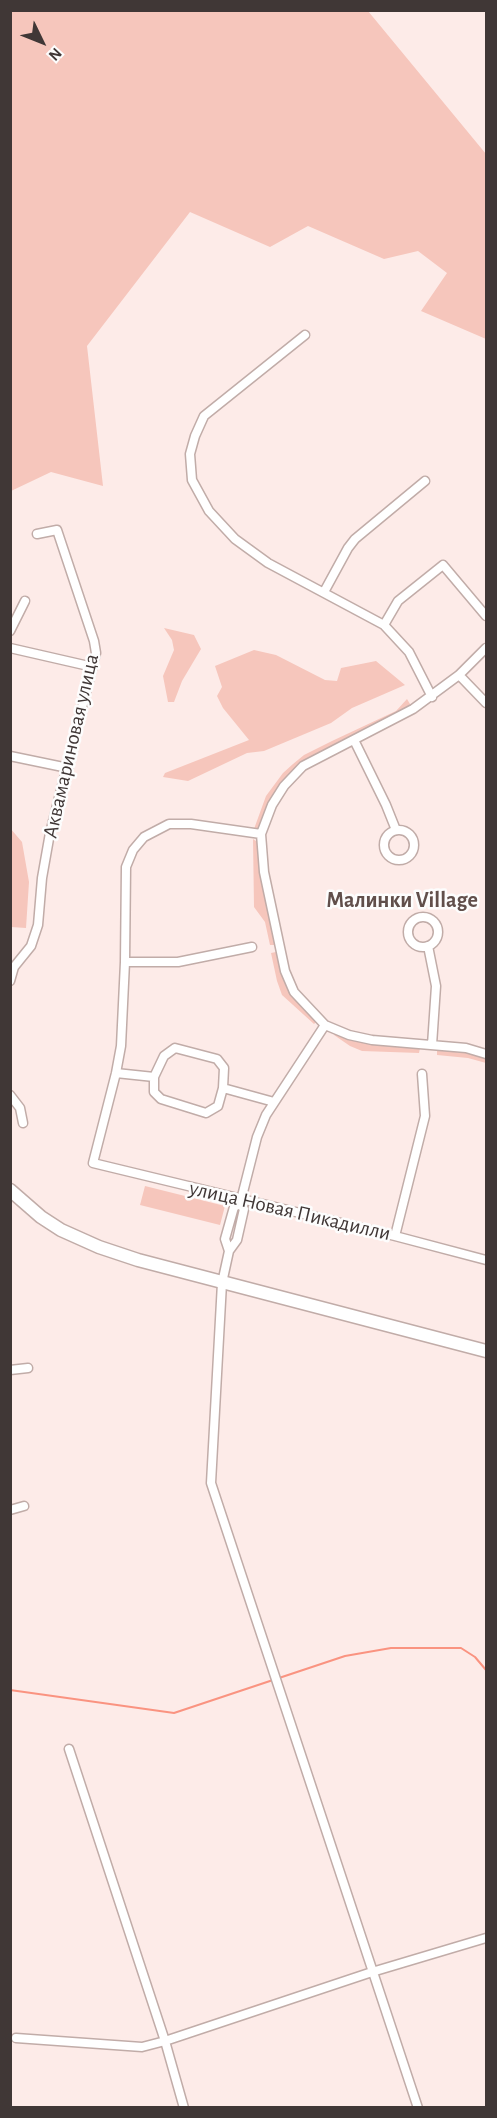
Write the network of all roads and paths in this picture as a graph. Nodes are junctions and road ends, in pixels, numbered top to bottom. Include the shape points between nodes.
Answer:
1 (305, 335) dead end
2 (425, 481) dead end
3 (37, 534) dead end
4 (324, 592) junction
5 (25, 601) dead end
6 (486, 616) edge
7 (384, 625) junction
8 (10, 631) edge
9 (10, 648) edge
10 (486, 648) edge
11 (93, 667) junction
12 (459, 675) junction
13 (432, 697) junction
14 (486, 703) edge
15 (354, 740) junction
16 (10, 756) edge
17 (68, 768) junction
18 (396, 830) dead end
19 (261, 834) junction
20 (428, 946) dead end
21 (252, 947) dead end
22 (125, 962) junction
23 (10, 981) edge
24 (325, 1025) junction
25 (432, 1045) junction
26 (486, 1054) edge
27 (116, 1073) junction
28 (422, 1074) dead end
29 (154, 1077) junction
30 (223, 1089) junction
31 (10, 1095) edge
32 (274, 1102) junction
33 (23, 1123) dead end
34 (10, 1190) edge
35 (241, 1202) junction
36 (395, 1236) junction
37 (486, 1260) edge
38 (222, 1283) junction
39 (486, 1351) edge
40 (28, 1368) dead end
41 (10, 1370) edge
42 (24, 1506) dead end
43 (10, 1510) edge
44 (69, 1749) dead end
45 (486, 1938) edge
46 (372, 1972) junction
47 (16, 2038) dead end
48 (165, 2041) junction
49 (184, 2108) edge
50 (418, 2108) edge

1 - 4 street via 204,416 190,454 192,480 209,511 235,539 268,563
2 - 4 street via 356,539
3 - 11 street, Аквамариновая улица via 57,530 94,640
4 - 7 street
5 - 8 street
6 - 7 street via 443,565 398,601
7 - 13 street via 409,652
9 - 11 street
10 - 12 street
11 - 17 street, Аквамариновая улица
12 - 13 street
12 - 14 street
13 - 15 street
15 - 18 street
15 - 19 street via 303,766 272,805
16 - 17 street
17 - 23 street, Аквамариновая улица via 50,833 38,925 32,946 14,967
19 - 22 street via 169,824 144,837 126,867
19 - 24 street via 264,872 285,971 294,992
20 - 25 street via 436,986
21 - 22 street via 178,962
22 - 27 street
24 - 25 street via 372,1040
24 - 32 street
25 - 26 street
27 - 29 street
27 - 35 street, улица Новая Пикадилли via 93,1163
28 - 36 street via 425,1116
29 - 30 street via 154,1092 161,1100 206,1113 218,1106
29 - 30 street via 164,1056 176,1048 217,1059 224,1068
30 - 32 street
31 - 33 street via 20,1107
32 - 35 street via 257,1137
34 - 38 street via 41,1217 99,1247
35 - 36 street, улица Новая Пикадилли
35 - 38 street via 242,1220 237,1240 229,1251
36 - 37 street, улица Новая Пикадилли
38 - 39 street
38 - 46 street via 211,1483
40 - 41 street
42 - 43 street
44 - 48 street
45 - 46 street
46 - 48 street
46 - 50 street
47 - 48 street via 142,2047
48 - 49 street

